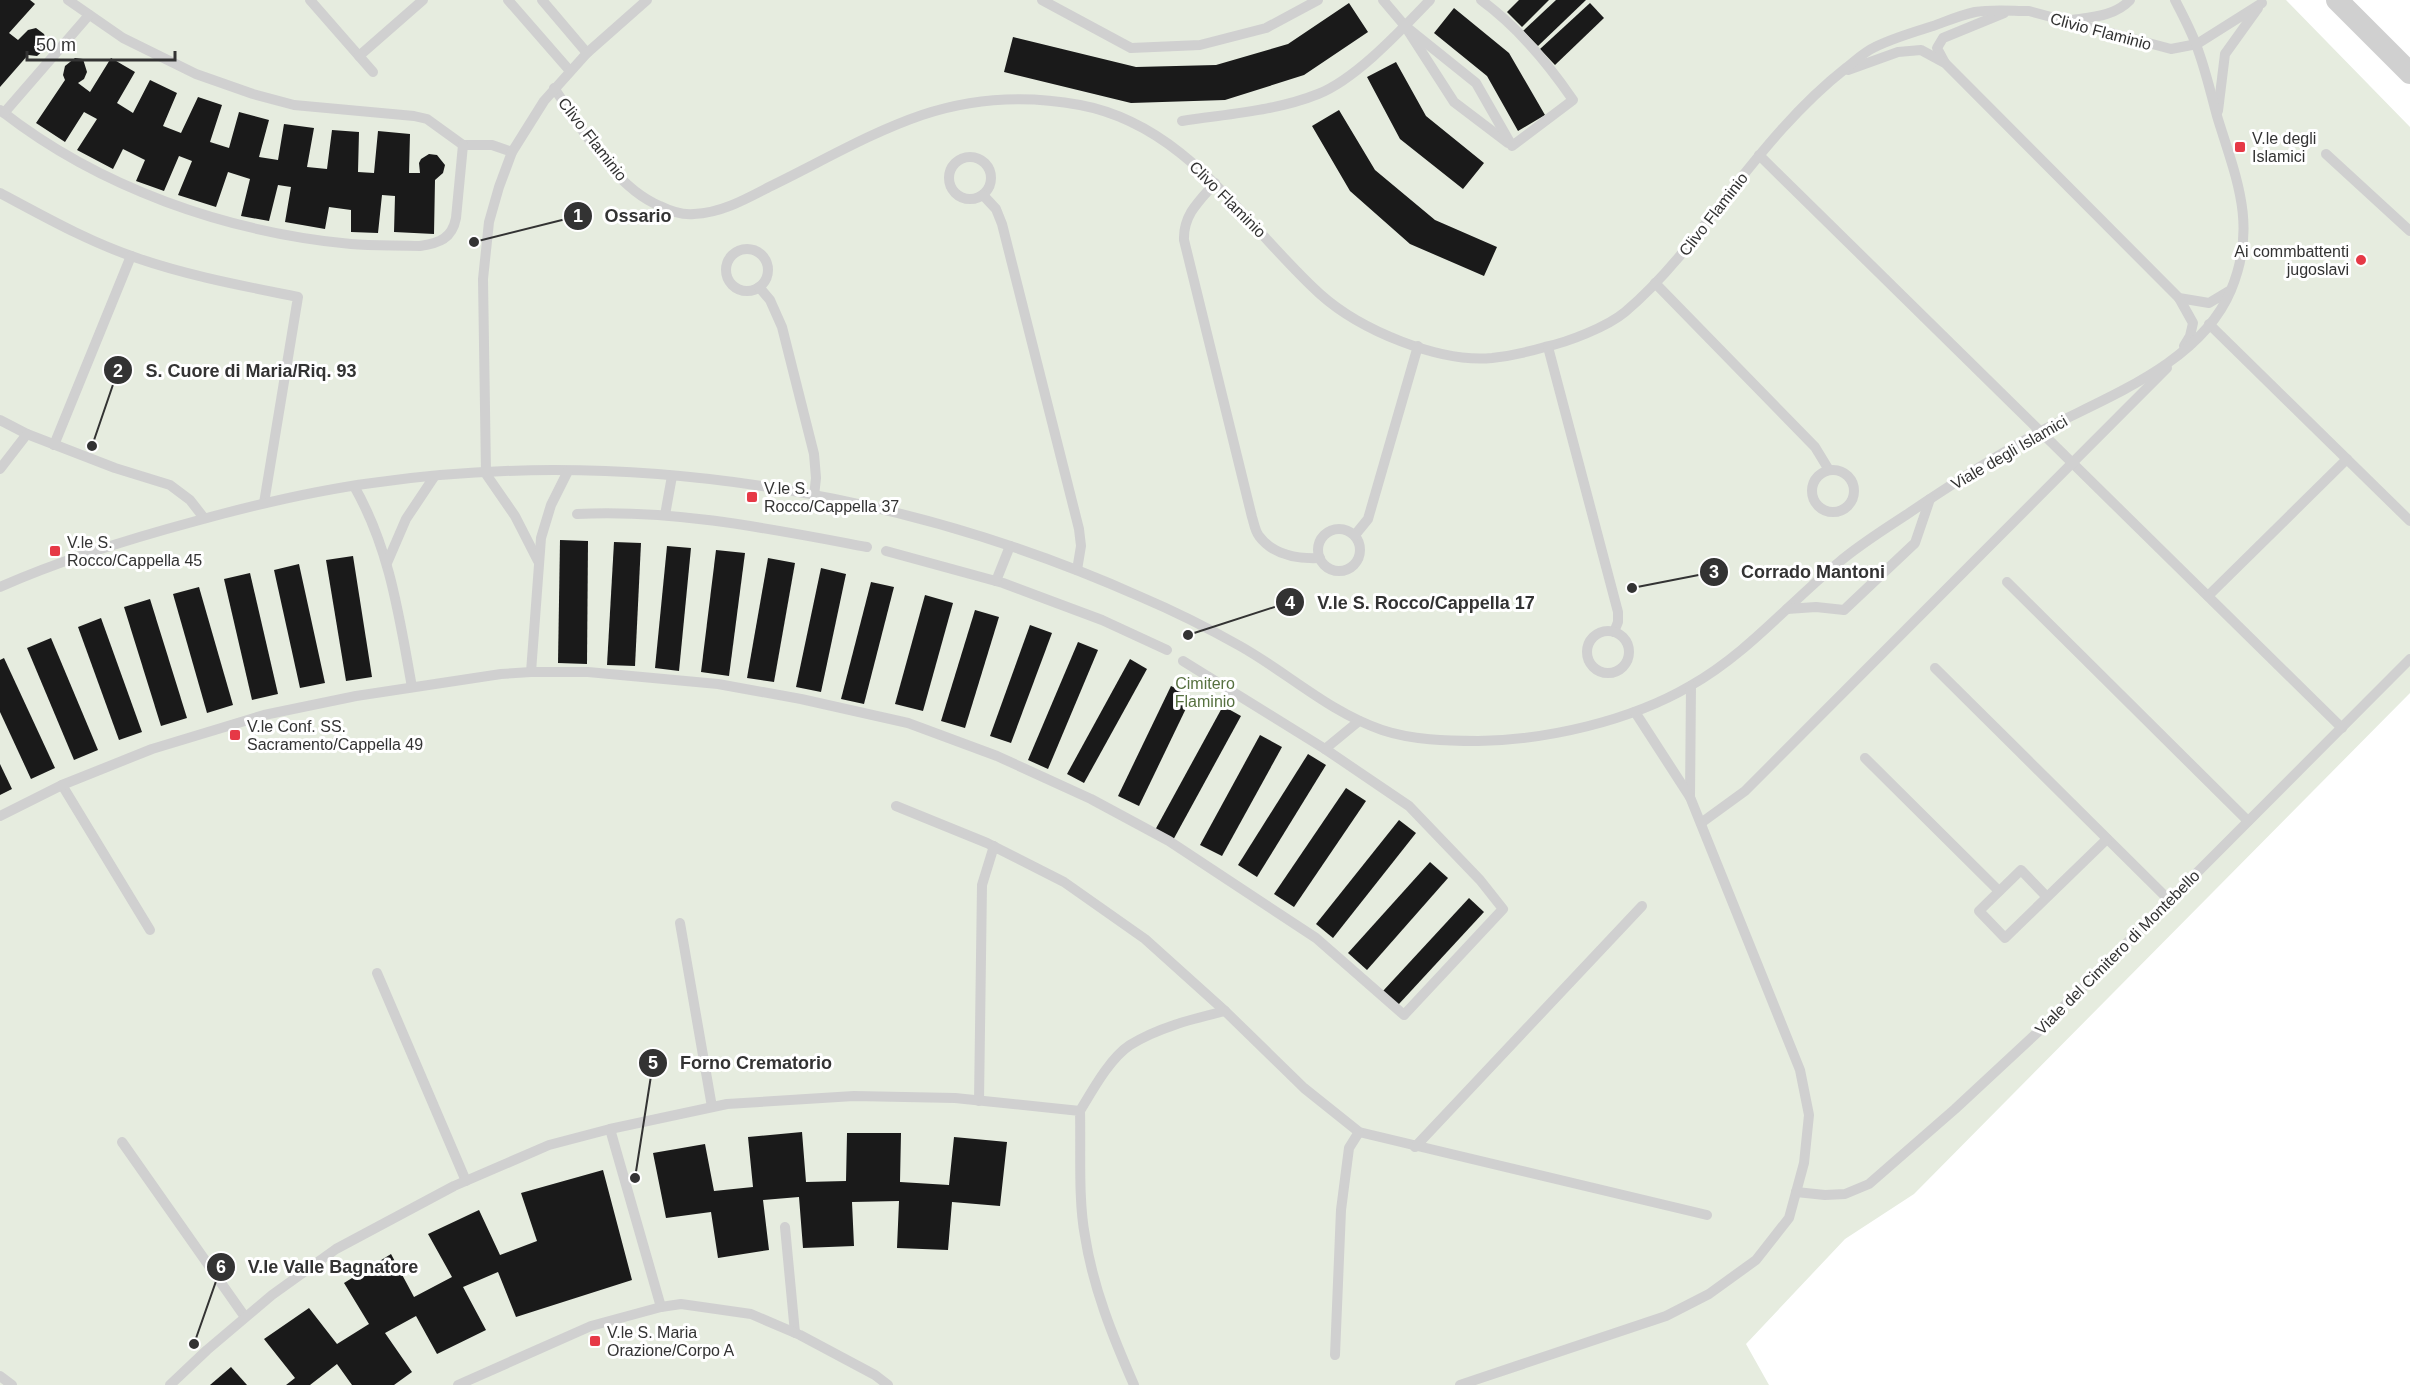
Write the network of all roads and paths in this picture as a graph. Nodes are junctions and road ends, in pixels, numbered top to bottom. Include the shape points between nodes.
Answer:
1 (68, 0) edge
2 (310, 0) edge
3 (423, 0) edge
4 (508, 0) edge
5 (542, 0) edge
6 (647, 0) edge
7 (1042, 0) edge
8 (1318, 0) edge
9 (1383, 0) edge
10 (1430, 0) edge
11 (1481, 0) edge
12 (2130, 0) edge
13 (2175, 0) edge
14 (2337, 0) edge
15 (2263, 2) edge
16 (2010, 11) junction
17 (89, 15) junction
18 (2065, 21) junction
19 (1405, 26) junction
20 (2197, 44) junction
21 (587, 52) junction
22 (358, 56) junction
23 (1945, 63) junction
24 (570, 71) junction
25 (373, 72) dead end
26 (1839, 73) junction
27 (2410, 73) edge
28 (554, 88) junction
29 (2, 111) edge
30 (2218, 117) junction
31 (1182, 121) dead end
32 (463, 145) junction
33 (1512, 146) junction
34 (513, 152) junction
35 (2326, 154) dead end
36 (1759, 155) junction
37 (1215, 183) junction
38 (0, 194) edge
39 (982, 195) junction
40 (2410, 231) edge
41 (131, 256) junction
42 (1655, 283) junction
43 (759, 287) junction
44 (2231, 289) junction
45 (2179, 298) junction
46 (2209, 324) junction
47 (1418, 346) junction
48 (1548, 347) junction
49 (2178, 357) junction
50 (0, 420) edge
51 (2040, 432) junction
52 (27, 434) junction
53 (54, 445) junction
54 (2347, 459) junction
55 (2074, 463) junction
56 (0, 469) edge
57 (568, 471) junction
58 (1829, 471) junction
59 (486, 474) junction
60 (672, 476) junction
61 (434, 477) junction
62 (354, 486) junction
63 (814, 496) junction
64 (1930, 498) junction
65 (264, 504) junction
66 (576, 514) dead end
67 (665, 515) junction
68 (204, 518) junction
69 (2410, 521) edge
70 (1355, 535) junction
71 (1010, 546) junction
72 (867, 547) dead end
73 (886, 551) dead end
74 (1320, 558) junction
75 (538, 561) junction
76 (387, 563) junction
77 (1077, 570) junction
78 (996, 581) junction
79 (2007, 582) dead end
80 (0, 587) edge
81 (2208, 596) junction
82 (1787, 609) junction
83 (1614, 632) junction
84 (1167, 650) dead end
85 (2410, 659) edge
86 (1183, 661) dead end
87 (1935, 668) dead end
88 (531, 672) junction
89 (1691, 686) junction
90 (412, 687) junction
91 (1635, 712) junction
92 (1359, 721) junction
93 (2342, 728) junction
94 (1324, 749) junction
95 (1865, 758) dead end
96 (63, 785) junction
97 (1690, 797) junction
98 (896, 806) dead end
99 (0, 816) edge
100 (2248, 821) junction
101 (1701, 823) junction
102 (2108, 839) junction
103 (994, 846) junction
104 (1999, 891) junction
105 (2047, 897) junction
106 (2169, 900) junction
107 (1642, 906) dead end
108 (680, 923) dead end
109 (150, 930) dead end
110 (377, 973) dead end
111 (1225, 1011) junction
112 (978, 1101) junction
113 (712, 1107) junction
114 (1080, 1111) junction
115 (610, 1129) junction
116 (1359, 1132) junction
117 (122, 1142) dead end
118 (1415, 1147) junction
119 (466, 1181) junction
120 (1796, 1192) junction
121 (1707, 1215) dead end
122 (785, 1227) dead end
123 (661, 1307) junction
124 (245, 1317) junction
125 (795, 1333) junction
126 (1335, 1355) dead end
127 (0, 1376) edge
128 (12, 1385) edge
129 (170, 1385) edge
130 (458, 1385) edge
131 (888, 1385) edge
132 (1134, 1385) edge
133 (1460, 1385) edge

1 - 17 lane
2 - 22 lane
3 - 22 lane
4 - 24 lane
5 - 21 lane
6 - 21 lane
7 - 8 lane via 1131,48 1200,45 1266,28
9 - 19 lane
10 - 19 lane
11 - 33 lane via 1526,39 1573,100
12 - 18 lane via 2121,9
13 - 20 lane
14 - 27 street
15 - 20 lane
15 - 30 lane via 2225,54
16 - 18 lane, Clivio Flaminio via 2029,11
16 - 23 lane via 1943,38 1937,48
16 - 26 lane, Clivio Flaminio via 1978,11 1921,30 1872,48
17 - 29 lane
17 - 32 lane via 123,38 196,74 243,91 294,105 414,116 427,120
18 - 20 lane, Clivio Flaminio via 2171,49
19 - 31 lane via 1345,79 1320,93 1292,103
19 - 33 lane via 1455,102
19 - 33 lane via 1476,83
20 - 30 lane
21 - 24 lane
22 - 25 lane
23 - 26 lane via 1921,50 1898,52
23 - 45 lane
24 - 28 lane
26 - 36 lane, Clivo Flaminio via 1822,86
28 - 34 lane
28 - 37 lane, Clivo Flaminio via 625,182 650,202 684,214 708,212 742,201 917,116 987,100 1058,102 1107,112 1171,147
29 - 32 lane via 54,146 127,186 196,213 269,232 352,244 420,246 447,238 456,218
30 - 44 lane, Viale degli Islamici via 2242,191 2244,244
32 - 34 lane via 492,145
34 - 59 lane via 493,206 484,252
35 - 40 lane
36 - 42 lane, Clivo Flaminio via 1689,246
36 - 51 lane
37 - 47 lane, Clivo Flaminio via 1322,296 1354,320
37 - 74 lane via 1190,212 1184,240 1252,518 1258,535 1275,550 1291,557
38 - 41 lane via 72,232
39 - 39 lane via 991,177 986,165 968,157 956,163 949,175 951,189 962,198
39 - 77 lane via 1000,216 1017,280 1079,529
41 - 53 lane
41 - 65 lane via 215,280 298,297
42 - 48 lane, Clivo Flaminio via 1622,315
42 - 58 lane via 1815,447
43 - 43 lane via 768,269 763,256 745,249 732,254 726,267 728,281 739,290
43 - 63 lane via 776,309 787,344 814,454
44 - 45 lane via 2209,303
44 - 46 lane, Viale degli Islamici
45 - 49 lane via 2193,323
46 - 49 lane, Viale degli Islamici
46 - 54 lane
47 - 48 lane, Clivo Flaminio via 1459,356 1489,358
47 - 70 lane via 1368,519
48 - 83 lane via 1618,612
49 - 51 lane, Viale degli Islamici
49 - 55 lane
50 - 52 lane
51 - 55 lane
51 - 64 lane, Viale degli Islamici
52 - 53 lane
52 - 56 lane
53 - 68 lane via 170,485 190,500
54 - 69 lane
54 - 81 lane
55 - 81 lane
55 - 101 lane via 1745,791
57 - 59 lane, Viale degli Islamici
57 - 60 lane, Viale degli Islamici
57 - 75 lane via 547,516
58 - 58 lane via 1817,478 1813,498 1822,509 1835,512 1848,507 1854,488 1843,472
59 - 61 lane, Viale degli Islamici
59 - 75 lane via 515,516
60 - 63 lane, Viale degli Islamici
60 - 67 lane
61 - 62 lane, Viale degli Islamici
61 - 76 lane via 409,513
62 - 65 lane, Viale degli Islamici
62 - 76 lane via 372,519
63 - 71 lane, Viale degli Islamici via 954,528
64 - 82 lane, Viale degli Islamici via 1841,560
64 - 82 lane via 1915,543 1844,610
65 - 68 lane, Viale degli Islamici
66 - 67 lane
67 - 72 lane
68 - 80 lane, Viale degli Islamici via 86,554
70 - 74 lane via 1342,529 1328,532 1319,543
70 - 74 lane via 1360,554 1347,569 1334,570
71 - 77 lane, Viale degli Islamici
71 - 78 lane
73 - 78 lane
75 - 88 lane
76 - 90 lane
77 - 92 lane, Viale degli Islamici via 1148,599 1242,647 1317,698
78 - 84 lane via 1102,620
79 - 100 lane
81 - 93 lane
82 - 89 lane, Viale degli Islamici via 1747,647
83 - 83 lane via 1601,632 1587,647 1588,660 1604,673 1623,667 1629,654 1625,640
85 - 93 lane, Viale del Cimitero di Montebello
86 - 94 lane
87 - 102 lane
88 - 90 lane
88 - 94 lane via 600,673 757,690 908,723 997,756 1091,799 1169,841 1316,938 1404,1015 1503,909 1409,806
89 - 91 lane, Viale degli Islamici
89 - 97 lane
90 - 96 lane via 233,723 152,749
91 - 92 lane, Viale degli Islamici via 1551,734 1483,741 1390,733
91 - 97 lane
92 - 94 lane
93 - 100 lane, Viale del Cimitero di Montebello
95 - 104 lane
96 - 99 lane
96 - 109 lane
97 - 101 lane
98 - 103 lane
100 - 106 lane, Viale del Cimitero di Montebello
101 - 120 lane via 1800,1070 1809,1115 1804,1163
102 - 105 lane
102 - 106 lane
103 - 111 lane via 1064,882 1144,939
103 - 112 lane via 982,885
104 - 105 lane via 2021,870
104 - 105 lane via 1978,911 2005,938
106 - 120 lane, Viale del Cimitero di Montebello via 2040,1030 1869,1184 1845,1194
107 - 118 lane
108 - 113 lane
110 - 119 lane
111 - 114 lane via 1181,1021 1128,1046 1101,1076
111 - 116 lane via 1304,1088
112 - 113 lane via 854,1096
112 - 114 lane
113 - 115 lane
114 - 132 lane via 1084,1235 1112,1335
115 - 119 lane via 549,1145
115 - 123 lane
116 - 118 lane
116 - 126 lane via 1349,1148 1341,1210
117 - 124 lane
118 - 121 lane
119 - 124 lane via 336,1249
120 - 133 lane via 1789,1218 1756,1260 1709,1294 1666,1316
122 - 125 lane
123 - 125 lane via 681,1304 751,1314
123 - 130 lane via 591,1326
124 - 129 lane
125 - 131 lane
127 - 128 lane

